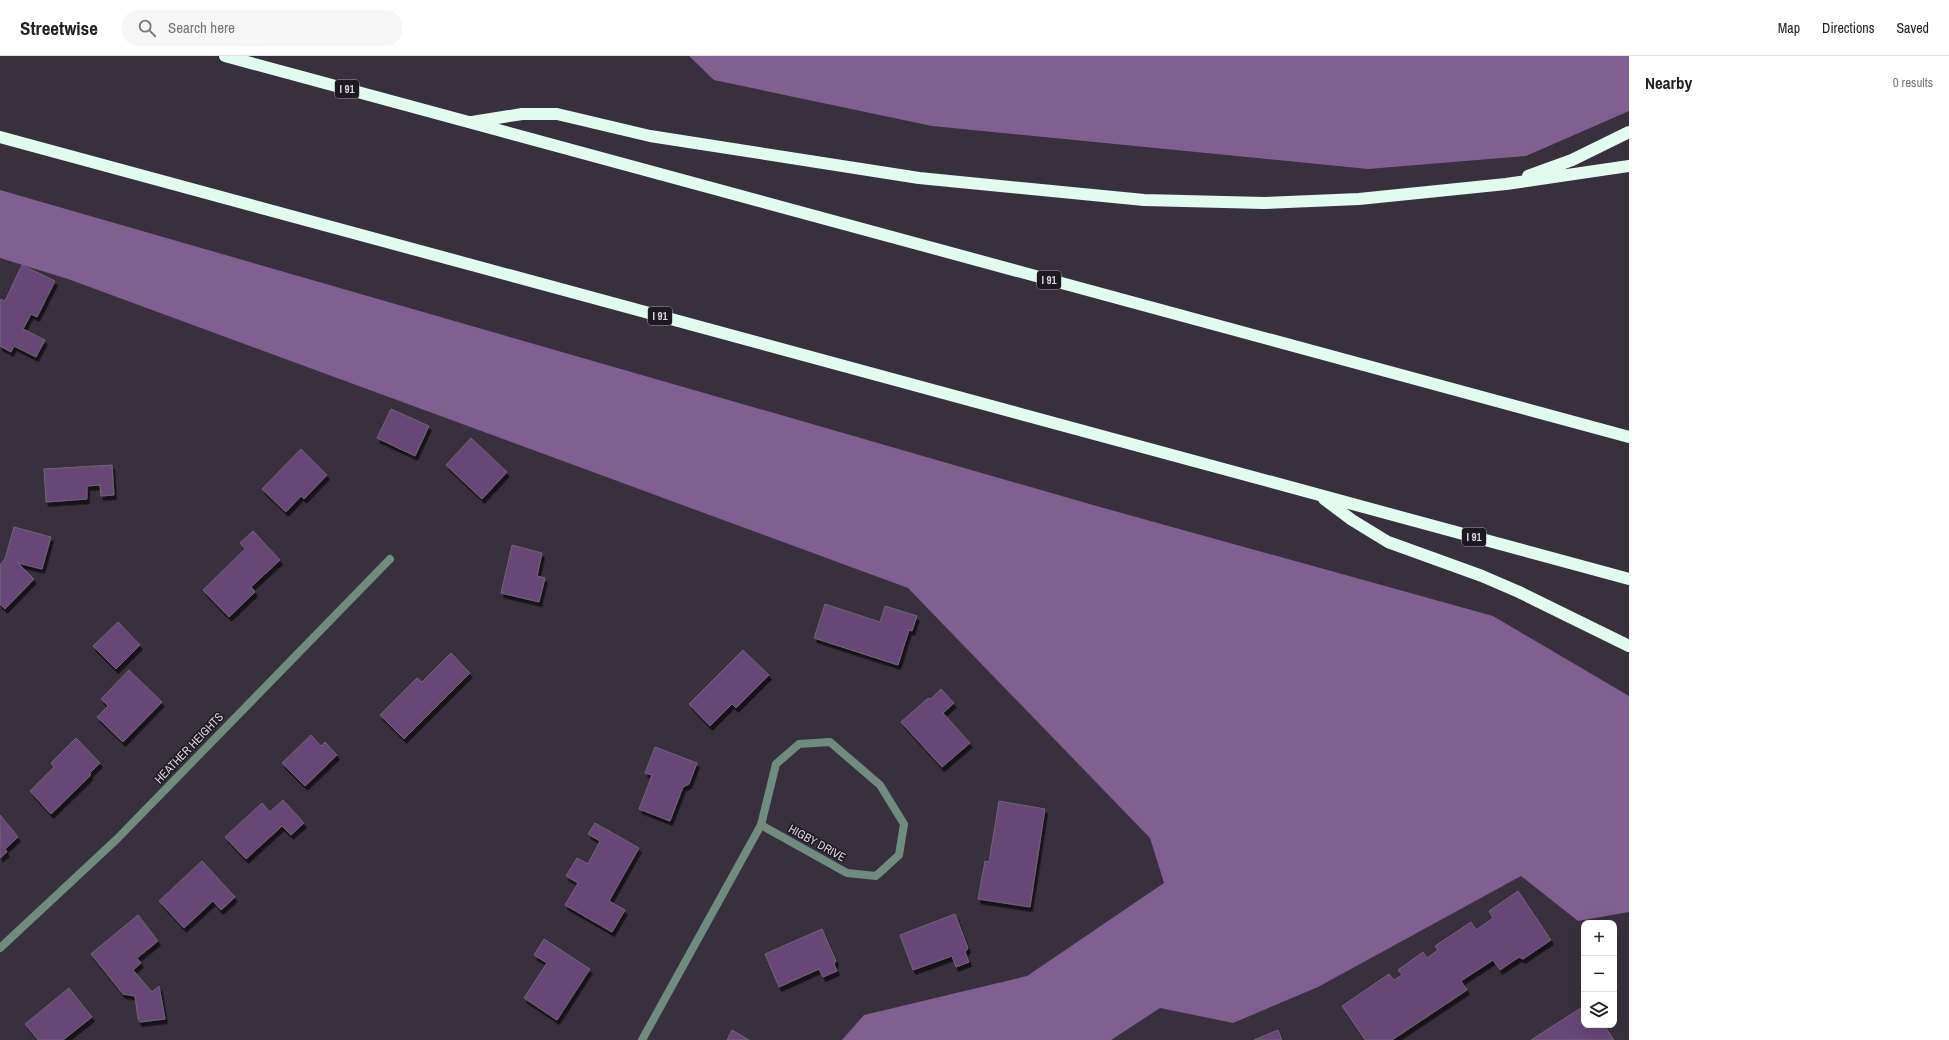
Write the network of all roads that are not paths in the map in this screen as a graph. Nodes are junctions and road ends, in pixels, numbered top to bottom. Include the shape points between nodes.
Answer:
1 (225, 56) edge
2 (469, 122) junction
3 (1629, 132) edge
4 (0, 137) edge
5 (1629, 166) edge
6 (1506, 184) junction
7 (1629, 438) edge
8 (1320, 495) junction
9 (390, 559) dead end
10 (1629, 579) edge
11 (1629, 646) edge
12 (761, 826) junction
13 (0, 948) edge
14 (642, 1040) edge

1 - 2 highway, I 91
2 - 6 highway via 522,114 557,114 650,136 919,178 1144,200 1272,203 1359,199
2 - 7 highway, I 91
3 - 6 highway via 1572,160
4 - 8 highway, I 91
5 - 6 highway
8 - 10 highway, I 91
8 - 11 highway via 1352,520 1388,542 1511,588
9 - 13 street, HEATHER HEIGHTS via 117,839
12 - 12 street, HIGBY DRIVE via 846,873 876,876 900,855 904,824 880,785 830,742 799,744 776,764
12 - 14 street, HIGBY DRIVE

